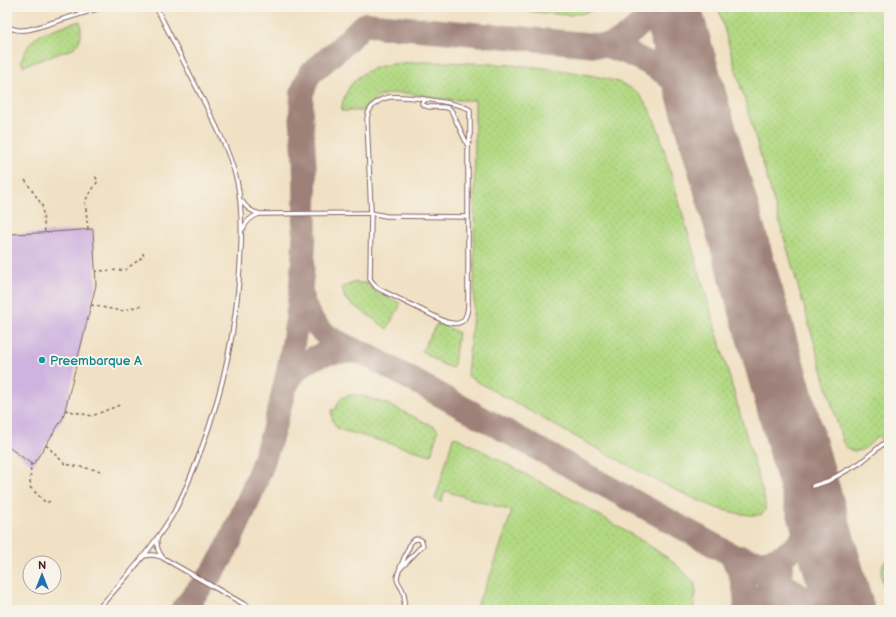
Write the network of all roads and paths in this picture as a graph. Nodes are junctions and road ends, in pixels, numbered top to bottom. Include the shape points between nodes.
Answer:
1 (86, 7) edge
2 (103, 7) edge
3 (156, 7) edge
4 (88, 12) junction
5 (7, 26) edge
6 (425, 100) junction
7 (468, 146) junction
8 (95, 176) dead end
9 (25, 180) dead end
10 (240, 198) junction
11 (371, 213) junction
12 (260, 214) junction
13 (468, 217) junction
14 (88, 229) dead end
15 (45, 233) dead end
16 (242, 234) junction
17 (142, 252) dead end
18 (96, 271) dead end
19 (92, 305) dead end
20 (143, 305) dead end
21 (122, 404) dead end
22 (65, 410) dead end
23 (889, 439) edge
24 (46, 445) dead end
25 (31, 464) dead end
26 (102, 471) dead end
27 (813, 486) dead end
28 (52, 500) dead end
29 (158, 536) junction
30 (143, 557) junction
31 (163, 558) junction
32 (400, 569) junction
33 (97, 610) edge
34 (254, 610) edge
35 (402, 610) edge

1 - 4 lane
2 - 4 lane
3 - 10 lane via 225,145
4 - 5 lane via 24,31 12,30
6 - 7 lane via 422,102 425,106 446,107 451,110
6 - 7 lane via 466,107 470,110
6 - 11 lane via 408,97 385,98 375,103 368,112
7 - 13 lane
8 - 14 path via 98,181 85,201
9 - 15 path via 42,205
10 - 12 lane via 250,211
10 - 16 lane
11 - 12 lane
11 - 13 lane via 386,216
11 - 13 lane via 372,284 453,324 462,322 467,314
12 - 16 lane via 248,220
16 - 29 lane via 235,318 220,390 194,469
17 - 18 path via 144,256 126,270
19 - 20 path via 121,312
21 - 22 path via 92,416
23 - 27 lane via 860,463
24 - 26 path via 65,464
25 - 28 path via 30,487 46,503
29 - 30 lane
29 - 31 lane via 159,554
30 - 31 lane via 157,555
30 - 33 lane
31 - 34 lane
32 - 32 lane via 421,547 421,540 411,542
32 - 35 lane via 397,578 405,598

